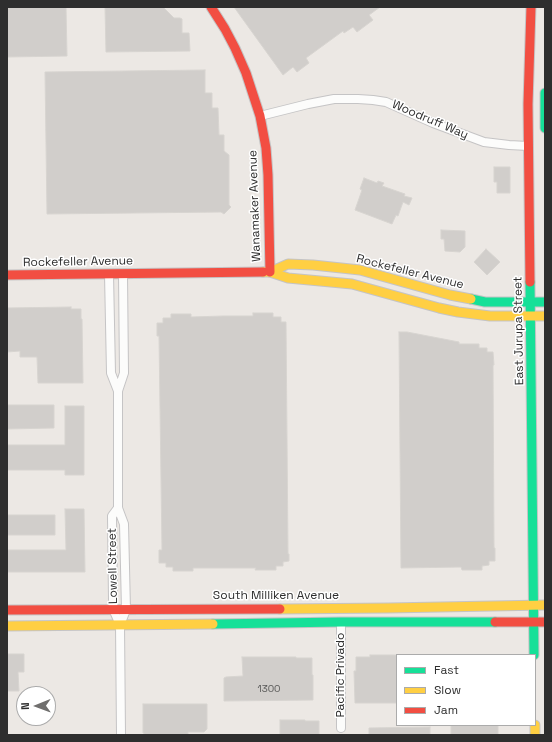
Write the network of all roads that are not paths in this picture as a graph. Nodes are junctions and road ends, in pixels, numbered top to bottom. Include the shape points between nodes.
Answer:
1 (211, 7) edge
2 (531, 7) edge
3 (545, 94) edge
4 (260, 116) junction
5 (545, 128) edge
6 (528, 146) junction
7 (270, 272) junction
8 (109, 274) junction
9 (123, 274) junction
10 (7, 275) edge
11 (530, 302) junction
12 (545, 302) edge
13 (530, 316) junction
14 (545, 316) edge
15 (118, 391) junction
16 (118, 508) junction
17 (534, 605) junction
18 (545, 605) edge
19 (113, 609) junction
20 (7, 610) edge
21 (126, 610) junction
22 (341, 622) junction
23 (534, 622) junction
24 (545, 622) edge
25 (120, 625) junction
26 (7, 626) edge
27 (534, 654) edge
28 (342, 728) dead end
29 (121, 735) edge

1 - 4 main road, Wanamaker Avenue via 235,48
2 - 6 main road, East Jurupa Street
3 - 5 main road
4 - 6 street, Woodruff Way via 328,100 373,100 386,102 484,142
4 - 7 main road, Wanamaker Avenue via 268,176
6 - 11 main road, East Jurupa Street
7 - 9 main road, Rockefeller Avenue
7 - 11 main road, Rockefeller Avenue via 288,264 339,267 485,302
7 - 13 main road, Rockefeller Avenue via 288,278 352,284 458,312 490,316
8 - 9 main road, Rockefeller Avenue
8 - 10 main road, Rockefeller Avenue
8 - 15 street, Lowell Street via 111,374
9 - 15 street, Lowell Street via 124,374
11 - 12 main road, Rockefeller Avenue
11 - 13 main road, East Jurupa Street
13 - 14 main road, Rockefeller Avenue
13 - 17 main road, East Jurupa Street
15 - 16 street, Lowell Street
16 - 19 street, Lowell Street via 112,516
16 - 21 street, Lowell Street via 124,524
17 - 18 main road, South Milliken Avenue
17 - 21 main road, South Milliken Avenue
17 - 23 main road, East Jurupa Street
19 - 20 main road, South Milliken Avenue
19 - 21 main road, South Milliken Avenue
19 - 25 street, Lowell Street
21 - 25 street, Lowell Street
22 - 23 main road
22 - 25 main road
22 - 28 street, Pacific Privado
23 - 24 main road
23 - 27 main road, East Jurupa Street
25 - 26 main road
25 - 29 street, Lowell Street

